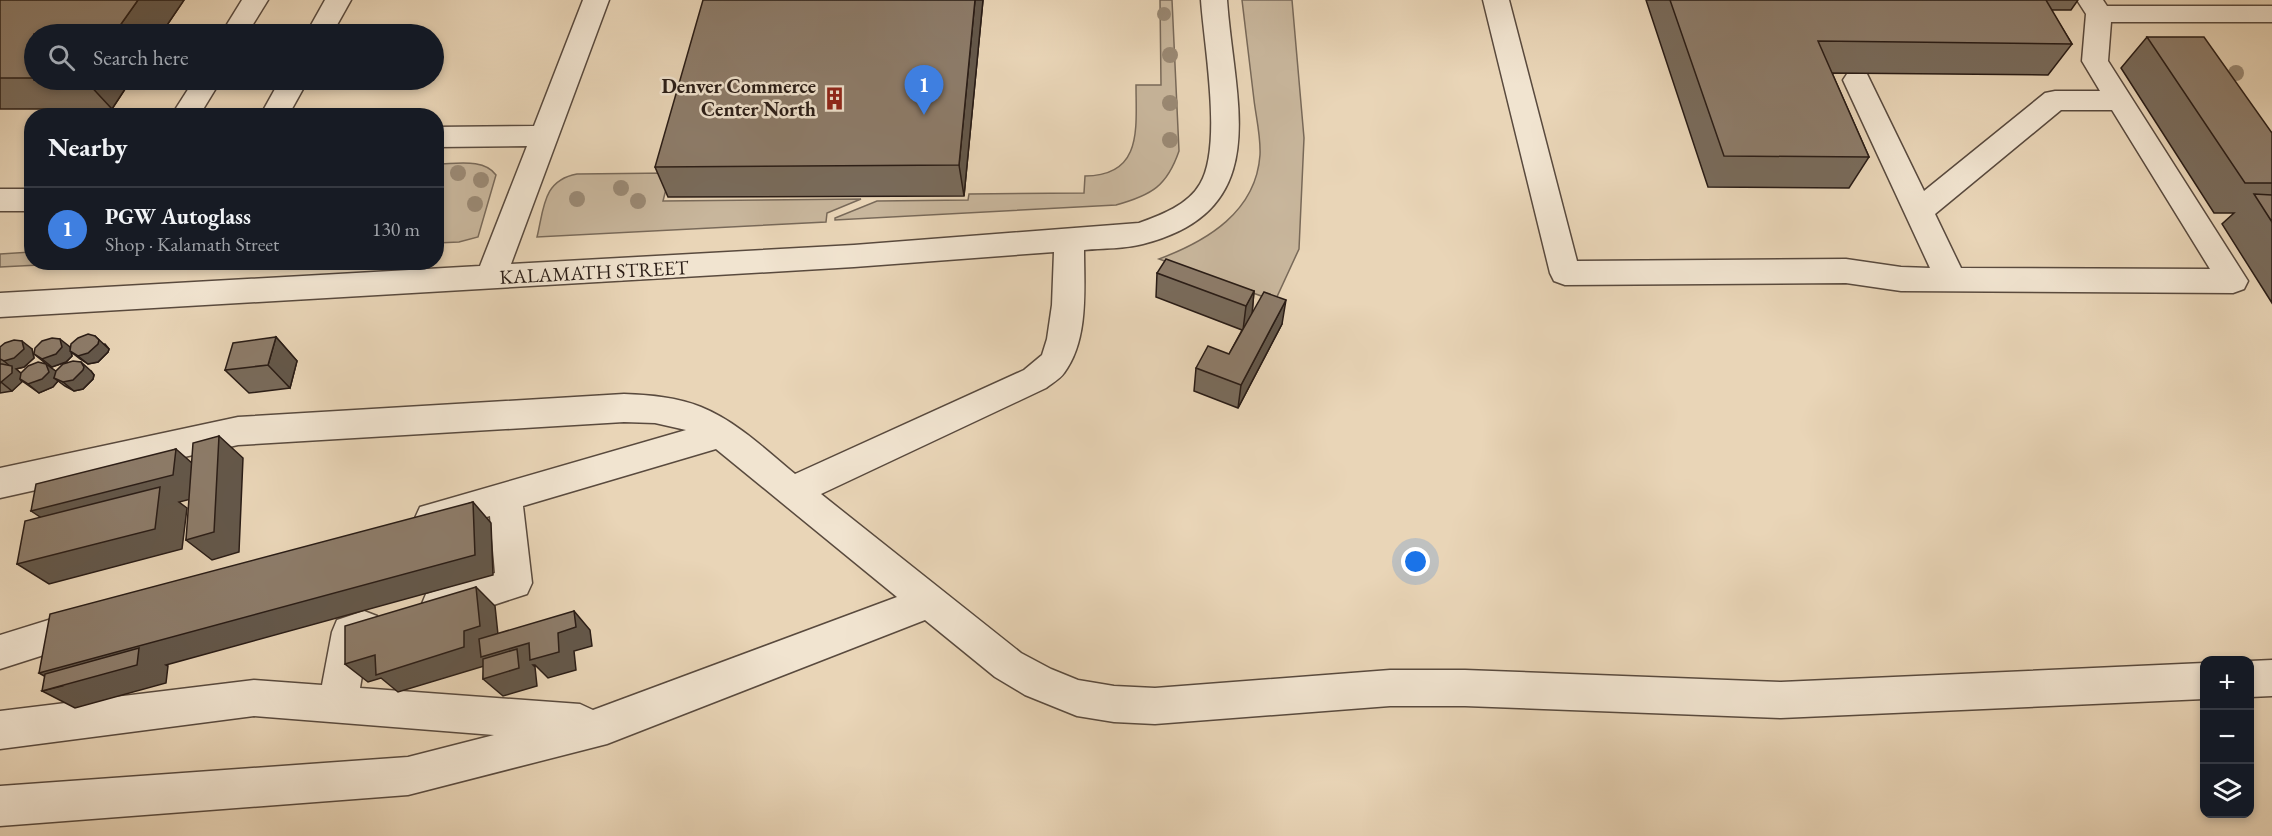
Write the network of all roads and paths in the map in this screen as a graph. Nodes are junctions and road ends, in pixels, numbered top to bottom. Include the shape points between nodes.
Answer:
1 (255, 0) edge
2 (338, 0) edge
3 (596, 0) edge
4 (1215, 0) edge
5 (1496, 0) edge
6 (2094, 7) edge
7 (2272, 14) edge
8 (240, 24) edge
9 (325, 24) edge
10 (1857, 80) dead end
11 (201, 90) edge
12 (288, 90) edge
13 (2120, 101) junction
14 (190, 108) edge
15 (278, 108) edge
16 (545, 136) junction
17 (444, 137) edge
18 (0, 200) edge
19 (24, 200) edge
20 (1919, 211) junction
21 (1070, 241) junction
22 (491, 278) junction
23 (1951, 280) junction
24 (0, 305) edge
25 (721, 434) junction
26 (0, 483) edge
27 (792, 491) junction
28 (505, 496) junction
29 (404, 527) edge
30 (929, 602) junction
31 (112, 617) edge
32 (0, 652) edge
33 (2272, 678) edge
34 (2254, 679) edge
35 (2200, 681) edge
36 (338, 704) junction
37 (607, 725) junction
38 (0, 730) edge
39 (0, 806) edge

1 - 8 street
2 - 9 street
3 - 16 street
4 - 21 street, KALAMATH STREET via 1225,157 1212,190 1200,204 1168,226 1141,234
5 - 23 street via 1565,273 1846,272
6 - 7 street
6 - 13 street via 2095,62
10 - 20 street
11 - 14 street
12 - 15 street
13 - 20 street via 2055,100
13 - 23 street via 2233,280
16 - 17 street
16 - 22 street
18 - 19 street
20 - 23 street
21 - 22 street, KALAMATH STREET
21 - 27 street via 1065,328 1062,346 1052,364 1035,379
22 - 24 street, KALAMATH STREET
25 - 26 street via 691,417 655,409 624,408 238,431
25 - 27 street
25 - 28 street
27 - 30 street
28 - 29 street
28 - 36 street via 514,583 350,632
30 - 35 street via 1008,665 1038,682 1077,698 1114,704 1155,705 1390,688 1781,700
30 - 37 street
31 - 32 street
33 - 34 street
36 - 37 street
36 - 38 street via 254,698
37 - 39 street via 408,776

